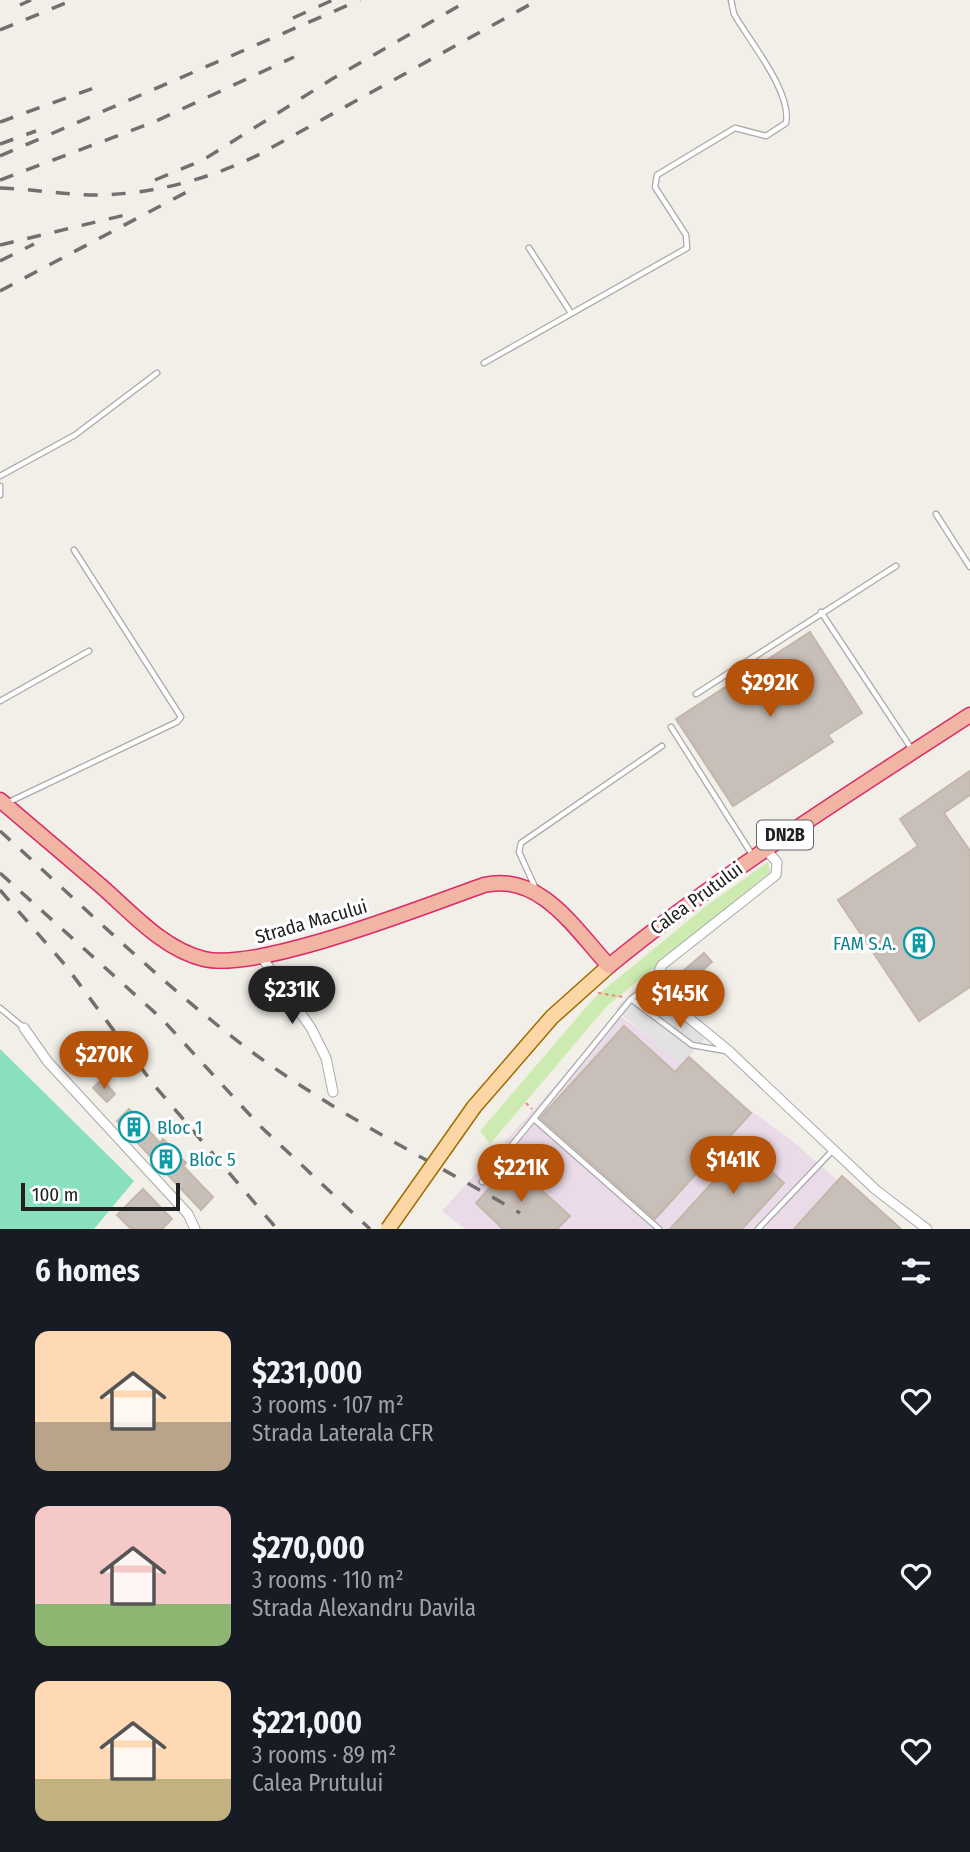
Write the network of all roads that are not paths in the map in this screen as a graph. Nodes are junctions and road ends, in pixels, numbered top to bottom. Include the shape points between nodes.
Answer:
1 (731, 0) edge
2 (529, 248) dead end
3 (571, 313) junction
4 (484, 363) dead end
5 (157, 373) dead end
6 (0, 475) edge
7 (0, 486) edge
8 (0, 495) edge
9 (936, 514) dead end
10 (74, 550) dead end
11 (895, 566) dead end
12 (970, 567) edge
13 (821, 612) junction
14 (89, 651) dead end
15 (696, 694) dead end
16 (0, 701) edge
17 (970, 715) edge
18 (671, 727) dead end
19 (662, 747) dead end
20 (913, 752) junction
21 (3, 802) edge
22 (759, 853) junction
23 (536, 891) junction
24 (261, 956) junction
25 (608, 966) junction
26 (656, 980) junction
27 (631, 999) junction
28 (0, 1007) edge
29 (24, 1028) joint
30 (729, 1051) junction
31 (333, 1092) dead end
32 (534, 1119) junction
33 (833, 1150) junction
34 (482, 1182) dead end
35 (195, 1229) edge
36 (387, 1229) edge
37 (659, 1229) edge
38 (758, 1229) edge
39 (927, 1229) edge

1 - 3 lane via 734,14 783,96 786,123 766,136 735,128 657,175 654,187 686,235 687,247
2 - 3 lane
3 - 4 lane
5 - 6 lane via 75,435
7 - 8 lane
9 - 12 lane
10 - 21 lane via 181,717
11 - 13 lane
13 - 15 lane
13 - 20 lane
14 - 16 lane
17 - 20 highway, Calea Prutului / DN2B
18 - 22 lane
19 - 23 lane via 520,844 519,852
20 - 22 highway, Calea Prutului / DN2B
21 - 24 highway, Strada Macului via 169,943 213,960
22 - 25 highway, Calea Prutului / DN2B
22 - 26 street via 777,862 776,875 662,965
23 - 24 highway, Strada Macului via 524,885 494,883
23 - 25 highway
24 - 31 street via 311,1028 326,1058
25 - 36 main road, Calea Prutului / DN2B, bridge via 552,1017 474,1107
26 - 27 lane
26 - 30 street via 661,995
27 - 30 lane via 692,1045
27 - 32 lane
28 - 29 lane
29 - 35 street via 48,1062 188,1214
30 - 33 street
32 - 34 lane
32 - 37 lane
33 - 38 lane
33 - 39 street

